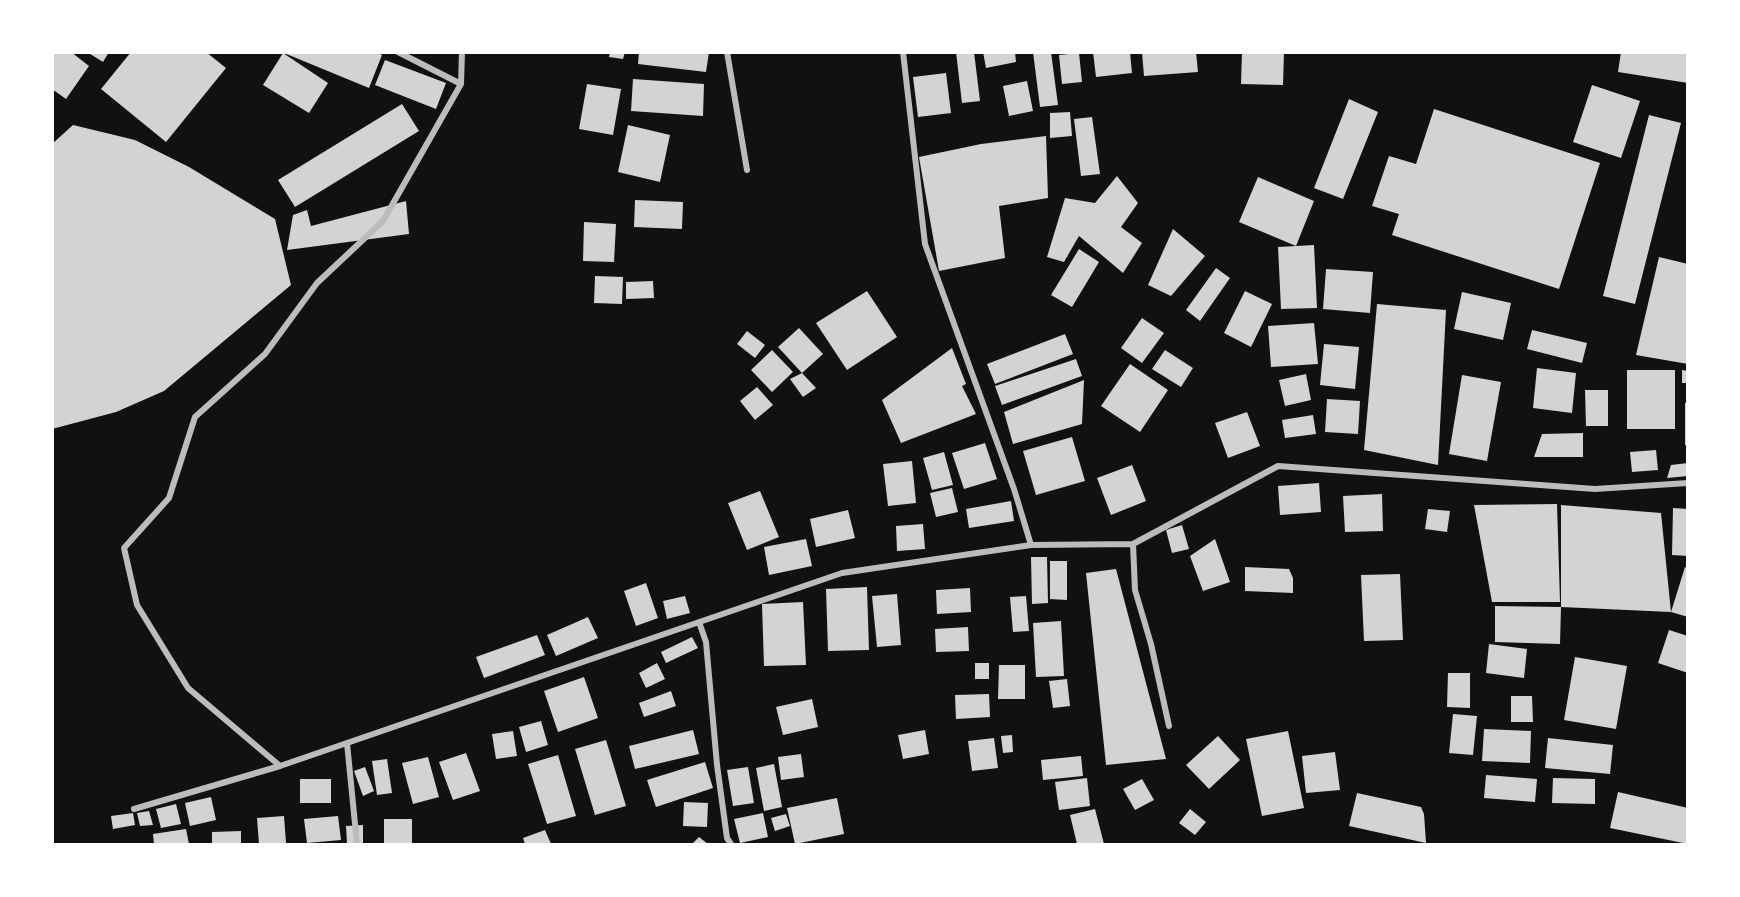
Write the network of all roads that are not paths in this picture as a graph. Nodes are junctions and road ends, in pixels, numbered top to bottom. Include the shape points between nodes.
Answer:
1 (398, 52) edge
2 (462, 52) edge
3 (727, 52) edge
4 (903, 52) edge
5 (461, 84) junction
6 (747, 170) dead end
7 (1688, 483) edge
8 (1133, 544) junction
9 (1032, 545) junction
10 (699, 622) junction
11 (1169, 726) dead end
12 (347, 743) junction
13 (280, 766) junction
14 (134, 809) dead end
15 (357, 844) edge
16 (731, 844) edge

1 - 5 street
2 - 5 street
3 - 6 street
4 - 9 street via 925,244
5 - 13 street via 383,221 317,283 265,354 195,417 169,498 124,548 137,605 188,688
7 - 8 street via 1594,489 1278,466
8 - 9 street
8 - 11 street via 1135,590
9 - 10 street via 842,573
10 - 12 street
10 - 16 street via 706,642 718,775
12 - 13 street
12 - 15 street
13 - 14 street

